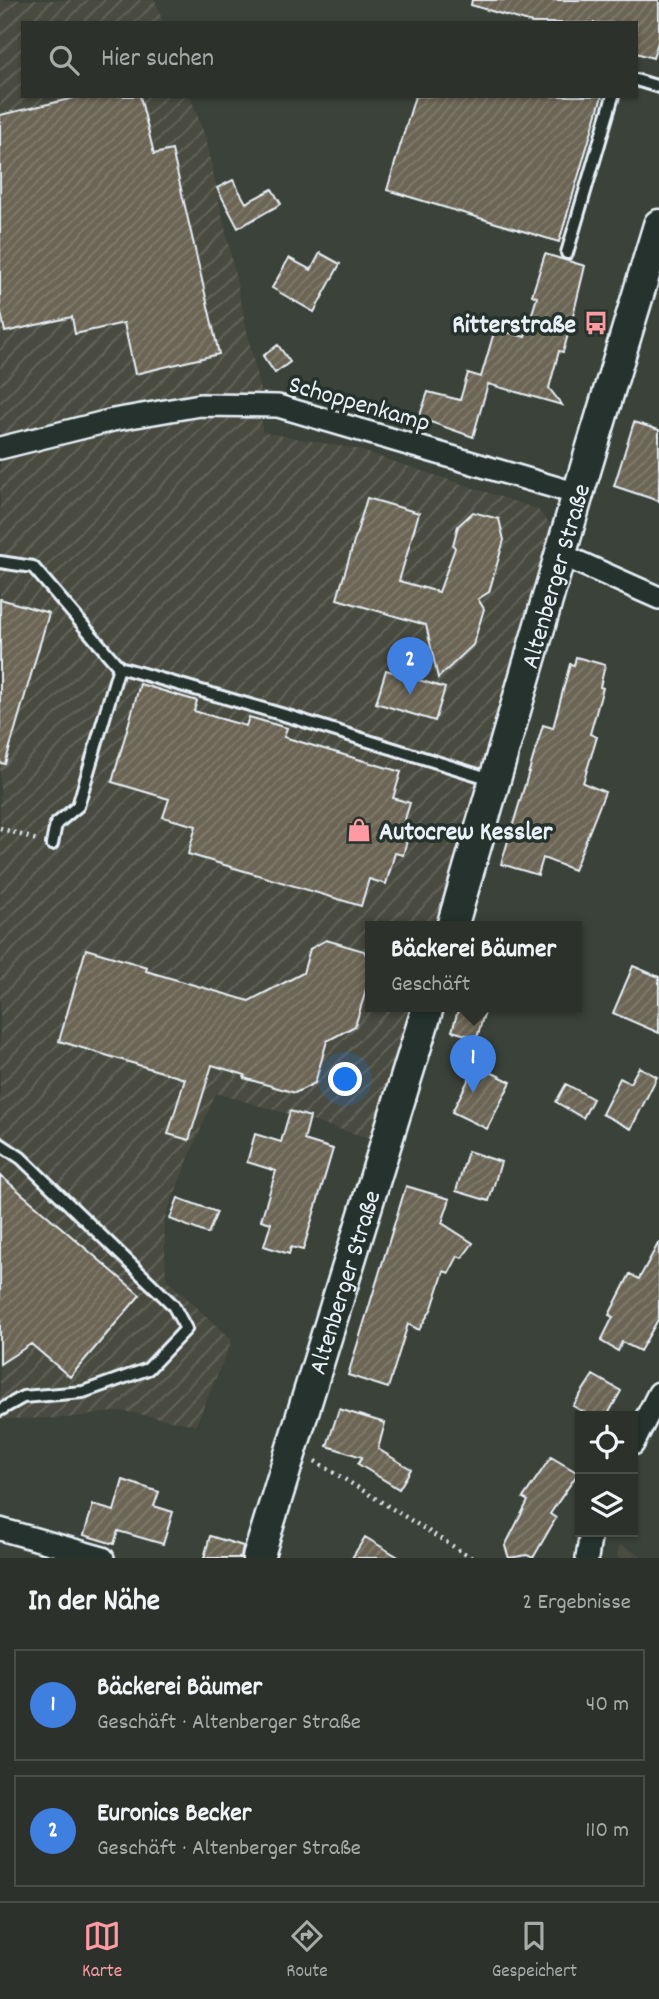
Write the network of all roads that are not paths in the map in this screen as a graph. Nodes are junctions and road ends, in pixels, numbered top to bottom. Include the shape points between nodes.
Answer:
1 (638, 81) edge
2 (659, 87) edge
3 (612, 98) edge
4 (659, 225) edge
5 (567, 253) dead end
6 (0, 448) edge
7 (578, 494) junction
8 (560, 554) junction
9 (0, 562) edge
10 (659, 598) edge
11 (119, 667) junction
12 (494, 780) junction
13 (51, 844) dead end
14 (454, 921) edge
15 (426, 1012) edge
16 (0, 1144) edge
17 (659, 1393) edge
18 (0, 1410) edge
19 (638, 1434) edge
20 (0, 1529) edge
21 (590, 1537) edge
22 (103, 1558) edge
23 (258, 1558) edge
24 (587, 1558) edge

1 - 2 lane
3 - 5 lane
4 - 7 main road, Altenberger Straße
6 - 7 street, Schoppenkamp via 113,420 200,405 278,405
7 - 8 main road, Altenberger Straße
8 - 10 street
8 - 12 main road, Altenberger Straße
9 - 11 lane via 33,567
11 - 12 lane
11 - 13 lane via 78,806 56,824
12 - 14 main road, Altenberger Straße
15 - 23 main road, Altenberger Straße
16 - 18 lane via 21,1158 173,1305 186,1329 148,1370 83,1392 23,1397
17 - 19 street
20 - 22 street
21 - 24 street

